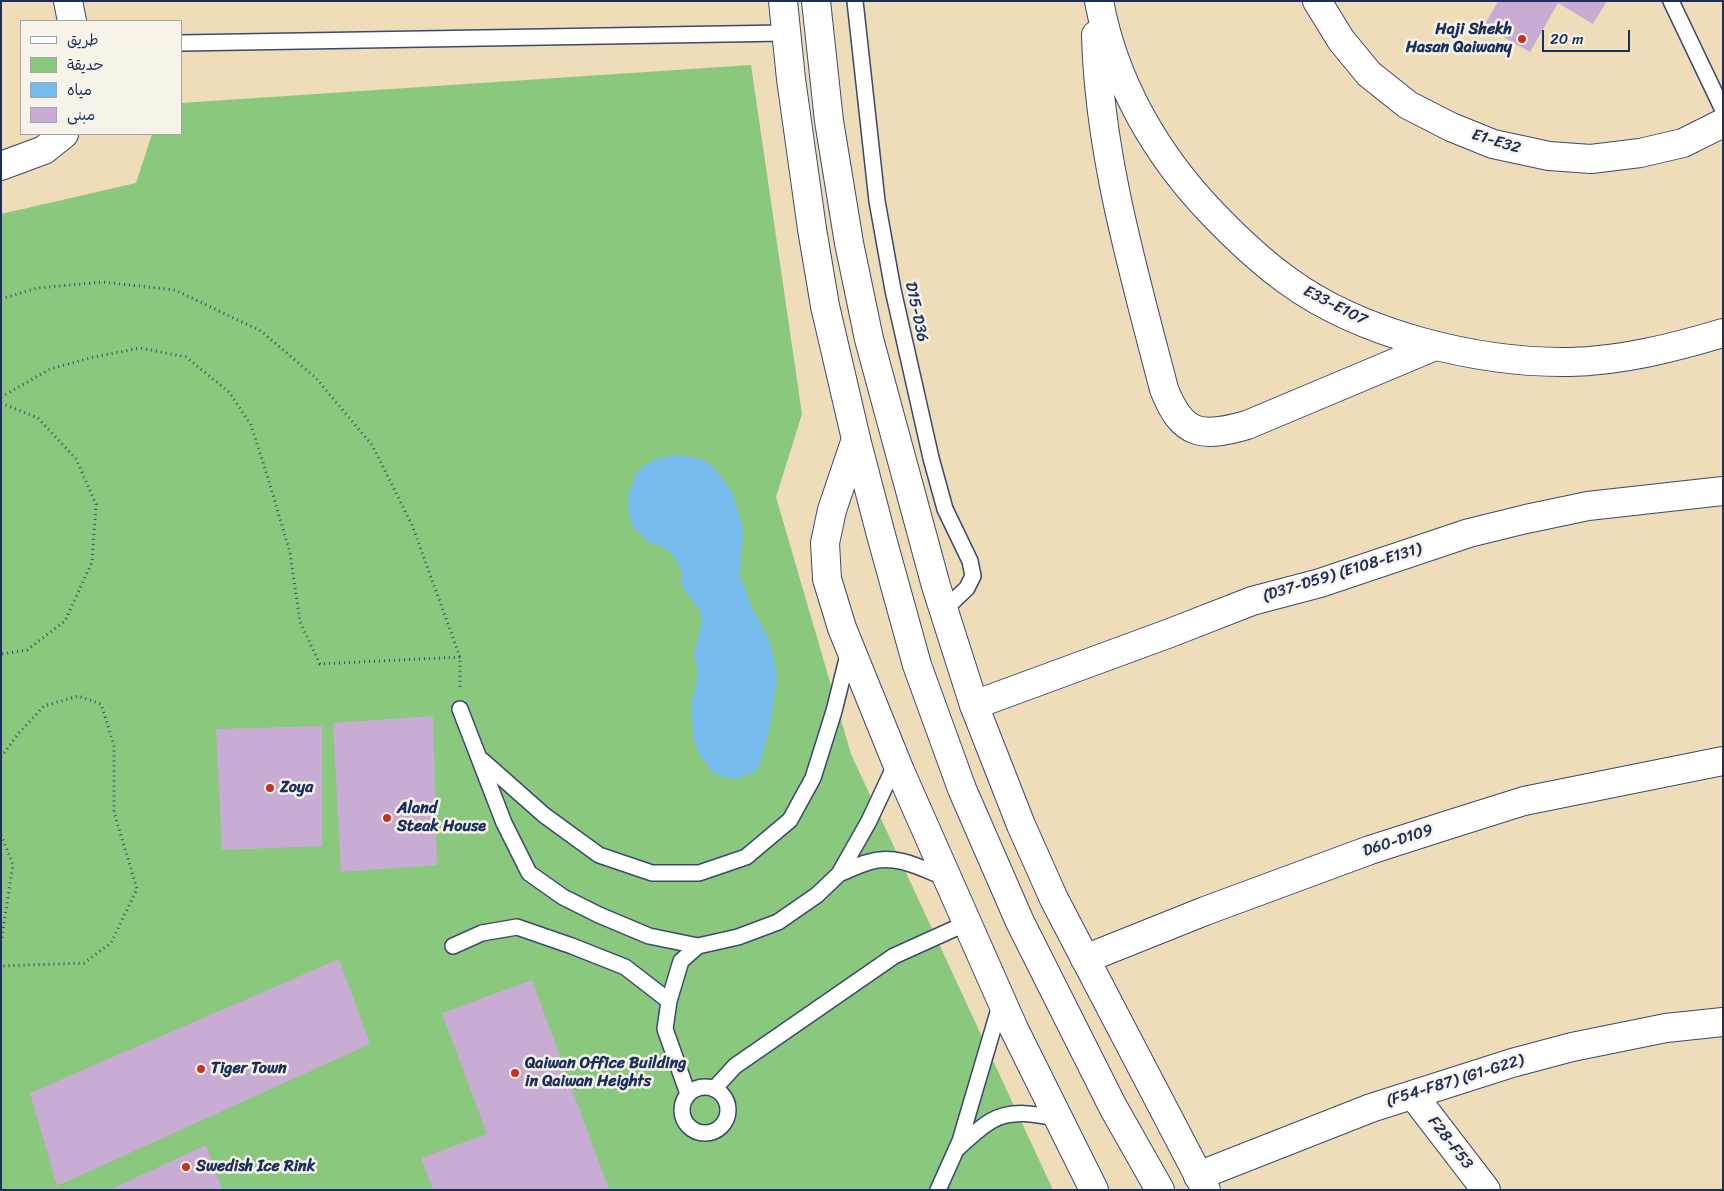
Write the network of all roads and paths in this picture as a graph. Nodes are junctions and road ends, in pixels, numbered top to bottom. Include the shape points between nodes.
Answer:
1 (68, 1) edge
2 (783, 1) edge
3 (816, 1) edge
4 (855, 1) edge
5 (1097, 1) edge
6 (1317, 1) edge
7 (1671, 1) edge
8 (72, 20) edge
9 (785, 33) junction
10 (182, 43) edge
11 (1723, 110) edge
12 (1723, 123) edge
13 (63, 135) edge
14 (1, 166) edge
15 (1, 299) edge
16 (1723, 333) edge
17 (1435, 346) junction
18 (1, 397) edge
19 (1, 403) edge
20 (856, 438) junction
21 (1723, 492) edge
22 (944, 610) junction
23 (850, 648) junction
24 (1, 654) edge
25 (460, 657) junction
26 (974, 705) junction
27 (460, 709) joint
28 (1, 757) edge
29 (480, 759) junction
30 (1723, 761) edge
31 (896, 762) junction
32 (1, 835) edge
33 (839, 874) junction
34 (948, 878) junction
35 (967, 923) junction
36 (1, 942) edge
37 (453, 946) dead end
38 (698, 946) junction
39 (1085, 958) junction
40 (1, 966) edge
41 (1001, 1000) junction
42 (668, 1001) junction
43 (1723, 1022) edge
44 (714, 1089) junction
45 (688, 1094) junction
46 (1413, 1095) junction
47 (1059, 1119) junction
48 (955, 1151) junction
49 (1202, 1183) edge
50 (938, 1190) edge
51 (1094, 1190) edge
52 (1160, 1190) edge
53 (1486, 1190) edge

1 - 8 street
2 - 9 street
3 - 22 street via 828,121 869,339
4 - 22 lane, D15-D36 via 877,202 893,290 945,509 970,561 973,576 967,588
5 - 17 street, E33-E107 via 1124,85 1153,138 1192,192 1234,236 1289,282 1315,297 1375,327
5 - 17 street via 1096,53 1103,119 1121,218 1164,388 1176,415 1194,430 1205,433 1233,429
6 - 12 street, E1-E32 via 1341,40 1369,74 1408,105 1493,144 1549,156 1591,159 1640,153 1683,142
7 - 11 lane
9 - 10 lane
9 - 20 street via 822,287
13 - 14 street via 44,150
15 - 25 path via 37,288 104,282 175,290 261,332 316,377 372,445 412,525
16 - 17 street, E33-E107 via 1661,350 1569,362 1485,355
18 - 25 path via 50,369 94,357 140,348 186,357 229,392 251,425 290,553 300,622 320,664
19 - 24 path via 38,418 76,459 96,504 92,562 65,620 27,650
20 - 23 street via 832,510 825,543 827,579
20 - 52 street via 917,665 962,789 1054,992
21 - 26 street, (D37-D59) (E108-E131) via 1588,506 1469,533 1320,583 1252,601
22 - 26 street
23 - 29 lane via 813,778 790,820 746,857 699,873 652,873 599,855 544,815
23 - 31 street
25 - 27 path
26 - 39 street via 1021,826 1054,900
27 - 29 lane
28 - 40 path via 44,706 78,696 101,704 114,745 114,812 137,889 112,944 84,963
29 - 38 lane via 504,823 529,873 563,897 600,915 649,936
30 - 39 street, D60-D109 via 1524,801 1370,850
31 - 33 lane via 869,821
31 - 34 street
32 - 36 path via 13,864
33 - 34 lane via 870,861 887,859 907,862
33 - 38 lane via 817,895 778,922 738,937
34 - 35 street
35 - 41 street
35 - 44 lane via 894,956 735,1066
37 - 42 lane via 482,934 517,927 625,967
38 - 42 lane via 681,961
39 - 49 street
41 - 47 street
41 - 48 lane
42 - 45 lane via 665,1029
43 - 46 street, (F54-F87) (G1-G22) via 1666,1028 1572,1047
44 - 45 lane via 700,1087
44 - 45 lane via 725,1099 728,1115 720,1128 706,1134 691,1129 682,1116
46 - 49 street, (F54-F87) (G1-G22) via 1372,1108
46 - 53 street, F28-F53
47 - 48 lane via 1026,1113 1006,1116 991,1121
47 - 51 street
48 - 50 lane

